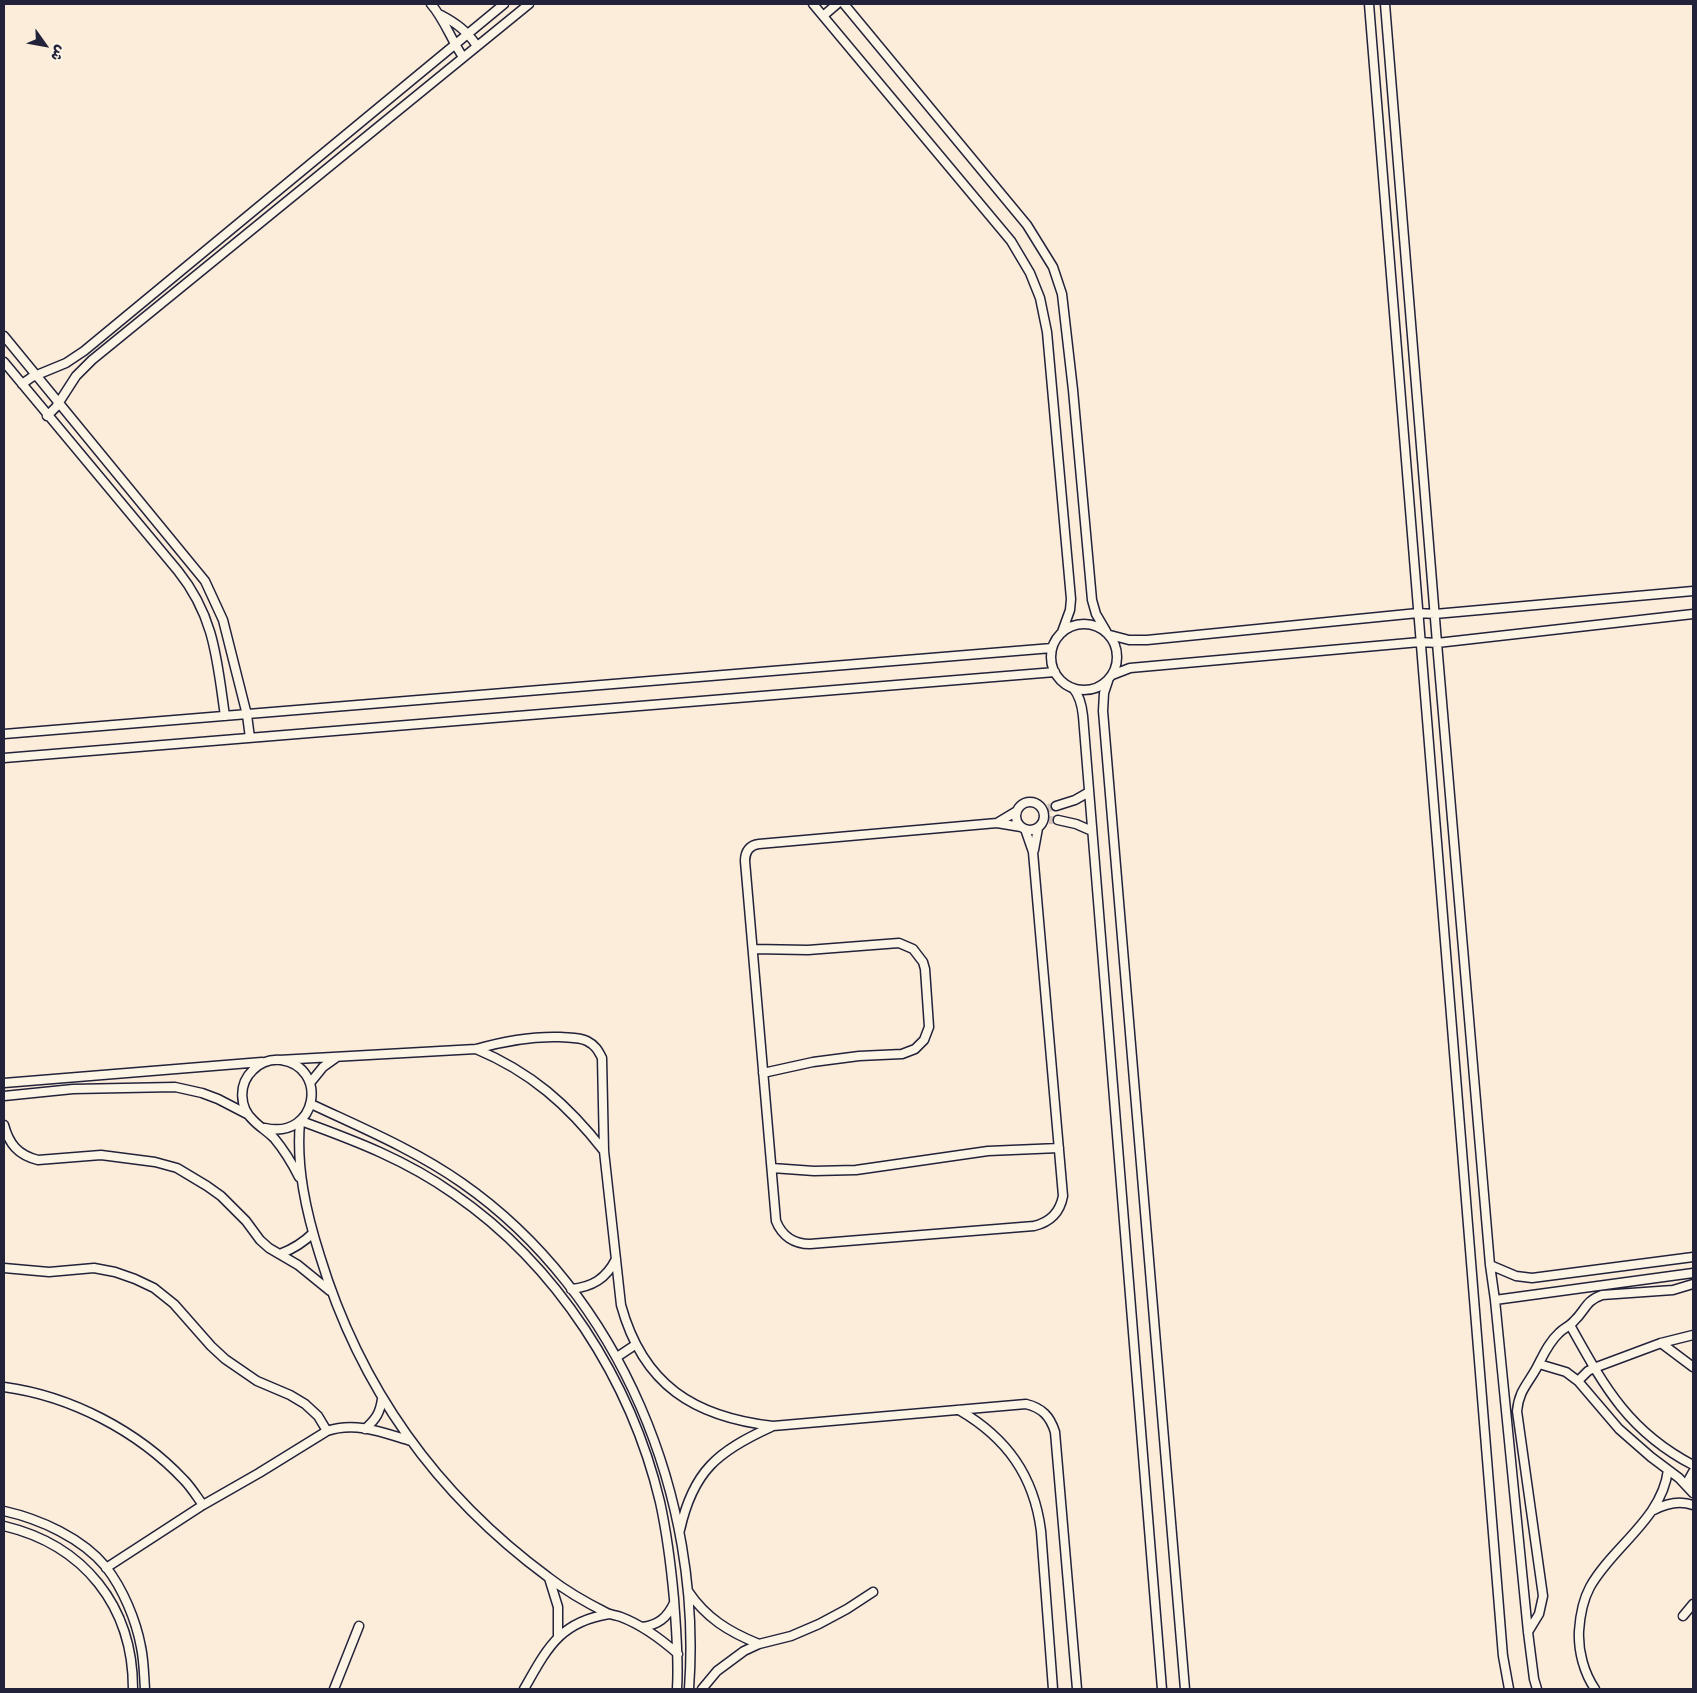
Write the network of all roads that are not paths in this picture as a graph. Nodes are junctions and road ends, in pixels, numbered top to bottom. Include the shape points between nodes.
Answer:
1 (432, 4) edge
2 (504, 4) edge
3 (529, 4) edge
4 (813, 4) edge
5 (837, 4) edge
6 (844, 4) edge
7 (1369, 4) edge
8 (1385, 4) edge
9 (441, 15) junction
10 (823, 16) junction
11 (469, 33) junction
12 (455, 45) junction
13 (477, 46) junction
14 (463, 57) junction
15 (4, 336) edge
16 (4, 362) edge
17 (36, 375) junction
18 (22, 384) junction
19 (58, 403) junction
20 (47, 416) junction
21 (1693, 591) edge
22 (1418, 614) junction
23 (1435, 614) junction
24 (1693, 614) edge
25 (1062, 632) junction
26 (1108, 633) junction
27 (1420, 642) junction
28 (1437, 643) junction
29 (1052, 648) junction
30 (1055, 672) junction
31 (1110, 678) junction
32 (1074, 688) junction
33 (247, 715) junction
34 (225, 716) junction
35 (4, 734) edge
36 (250, 738) junction
37 (4, 758) edge
38 (1089, 792) junction
39 (1049, 807) junction
40 (1017, 812) junction
41 (1058, 820) tunnel mouth
42 (997, 823) junction
43 (1023, 828) junction
44 (1038, 828) junction
45 (1092, 832) junction
46 (1033, 852) junction
47 (752, 949) junction
48 (476, 1049) junction
49 (339, 1056) junction
50 (279, 1060) junction
51 (266, 1062) junction
52 (763, 1073) junction
53 (72, 1078) junction
54 (310, 1083) junction
55 (4, 1084) edge
56 (73, 1089) junction
57 (4, 1096) edge
58 (311, 1104) junction
59 (248, 1114) junction
60 (300, 1121) junction
61 (4, 1125) edge
62 (265, 1128) junction
63 (396, 1144) junction
64 (1059, 1148) junction
65 (604, 1151) junction
66 (391, 1156) junction
67 (772, 1168) junction
68 (302, 1183) junction
69 (313, 1233) junction
70 (280, 1254) junction
71 (1693, 1257) edge
72 (616, 1259) junction
73 (1490, 1265) junction
74 (4, 1268) edge
75 (1693, 1274) edge
76 (1693, 1284) edge
77 (571, 1289) junction
78 (331, 1292) junction
79 (1495, 1300) junction
80 (1570, 1325) junction
81 (1693, 1335) edge
82 (1661, 1343) junction
83 (635, 1345) junction
84 (617, 1357) junction
85 (1538, 1364) junction
86 (1693, 1367) edge
87 (1594, 1368) junction
88 (1578, 1381) junction
89 (1605, 1386) junction
90 (4, 1387) edge
91 (1592, 1396) junction
92 (382, 1399) junction
93 (959, 1410) junction
94 (773, 1426) junction
95 (365, 1429) junction
96 (328, 1431) junction
97 (411, 1441) junction
98 (1693, 1465) edge
99 (1668, 1470) junction
100 (1693, 1472) edge
101 (1691, 1490) edge
102 (202, 1505) junction
103 (1693, 1505) edge
104 (4, 1511) edge
105 (1652, 1511) junction
106 (4, 1526) edge
107 (679, 1533) junction
108 (684, 1559) junction
109 (671, 1562) junction
110 (106, 1568) junction
111 (549, 1578) junction
112 (687, 1591) junction
113 (873, 1592) dead end
114 (674, 1603) junction
115 (1693, 1604) edge
116 (609, 1614) junction
117 (1683, 1616) dead end
118 (359, 1626) dead end
119 (642, 1627) junction
120 (1528, 1632) junction
121 (558, 1636) junction
122 (759, 1644) junction
123 (142, 1648) junction
124 (130, 1650) junction
125 (678, 1654) junction
126 (133, 1689) edge
127 (145, 1689) edge
128 (334, 1689) edge
129 (524, 1689) edge
130 (677, 1689) edge
131 (689, 1689) edge
132 (702, 1689) edge
133 (1053, 1689) edge
134 (1077, 1689) edge
135 (1162, 1689) edge
136 (1185, 1689) edge
137 (1510, 1689) edge
138 (1537, 1689) edge
139 (1595, 1689) edge

1 - 9 street
2 - 11 street
3 - 13 street
4 - 10 street
5 - 10 street
6 - 26 street via 1027,225 1053,267 1062,294 1092,600 1096,614
7 - 22 street
8 - 23 street
9 - 11 street
9 - 12 street
10 - 25 street via 1011,241 1040,298 1047,332 1071,599
11 - 12 street
11 - 13 street
12 - 14 street
12 - 17 street via 84,351 66,363
13 - 14 street
14 - 19 street via 92,360
15 - 17 street
16 - 18 street
17 - 18 street
17 - 19 street
18 - 20 street
19 - 20 street
19 - 33 street via 205,581 223,620
20 - 34 street via 194,592 213,640
21 - 23 street
22 - 23 street
22 - 26 street via 1147,640 1129,640
22 - 27 street
23 - 28 street
24 - 28 street
25 - 26 street via 1092,624
25 - 29 street
26 - 31 street via 1118,654
27 - 28 street
27 - 31 street via 1130,668
27 - 137 street via 1502,1646
28 - 73 street
29 - 30 street
29 - 33 street
30 - 32 street via 1066,685
30 - 36 street
31 - 32 street via 1095,688
31 - 136 street via 1104,699 1104,721
32 - 38 street via 1082,708
33 - 34 street
33 - 36 street
34 - 35 street
36 - 37 street
38 - 39 street via 1075,800
38 - 45 street
39 - 40 street via 1028,802
39 - 44 street via 1047,820
40 - 42 street
40 - 43 street via 1017,820
41 - 45 street
42 - 43 street
42 - 47 street via 755,844 745,856
43 - 44 street
43 - 46 street
44 - 46 street
45 - 135 street
46 - 64 street
47 - 52 street
47 - 52 street via 808,950 899,943 919,955 925,969 929,1027 924,1040 915,1049 902,1054 813,1062
48 - 49 street
48 - 65 street via 502,1060 540,1085 575,1116
48 - 65 street via 507,1040 542,1037 579,1038 596,1047 602,1058
49 - 50 street
49 - 54 street via 322,1067
50 - 51 street
50 - 54 street via 298,1067
51 - 53 street
51 - 59 street via 251,1072 243,1088
52 - 67 street
53 - 55 street
53 - 56 street
54 - 58 street
56 - 57 street
56 - 59 street via 175,1087 218,1098
58 - 60 street
58 - 63 street
59 - 62 street
60 - 62 street via 283,1130
60 - 66 street
60 - 68 street
61 - 70 street via 7,1136 19,1152 38,1160 101,1155 177,1168 221,1196 260,1240
62 - 68 street via 286,1154
63 - 66 street
63 - 77 street via 455,1178 496,1210 528,1240
64 - 67 street via 973,1153 856,1170
64 - 67 street via 1062,1202 1052,1218 1041,1224 810,1244 792,1241 776,1221
65 - 72 street
66 - 109 street via 426,1175 495,1226 532,1262 578,1319 611,1373 635,1424 660,1501
68 - 69 street
69 - 70 street via 292,1250
69 - 78 street
70 - 78 street
71 - 73 street via 1532,1278 1516,1276
72 - 77 street via 610,1270 592,1285
72 - 83 street via 621,1305
73 - 79 street
74 - 96 street via 49,1272 94,1268 135,1278 174,1304 225,1359 257,1381 305,1404
75 - 79 street
76 - 80 street via 1673,1290 1602,1295 1589,1301
77 - 84 street
78 - 92 street via 358,1355
79 - 120 street
80 - 85 street via 1558,1334
80 - 87 street
81 - 82 street
82 - 86 street
82 - 87 street
83 - 84 street
83 - 94 street via 669,1387 700,1407 734,1420
84 - 107 street via 651,1430
85 - 88 street via 1566,1372
85 - 120 street via 1520,1393 1517,1411 1543,1596 1539,1614
87 - 88 street
87 - 89 street
88 - 91 street
89 - 91 street
89 - 98 street via 1639,1427
90 - 102 street via 48,1396 124,1431 167,1463
91 - 99 street via 1624,1434
92 - 95 street via 376,1419
92 - 97 street
93 - 94 street
93 - 133 street via 1004,1444 1033,1493 1041,1531
93 - 134 street via 1026,1404 1036,1406 1052,1421
94 - 107 street via 735,1444 703,1473 684,1512
95 - 96 street via 351,1426
95 - 97 street
96 - 102 street
97 - 111 street via 472,1511
99 - 101 street
99 - 105 street via 1663,1492
100 - 101 street via 1688,1481
102 - 110 street
103 - 105 street via 1677,1502
104 - 110 street via 58,1531 80,1544
105 - 139 street via 1590,1587 1580,1613 1578,1641 1583,1664
106 - 124 street via 54,1544 84,1567 117,1613
107 - 108 street
108 - 109 street
108 - 112 street
109 - 114 street
110 - 123 street via 128,1606
111 - 116 street
111 - 121 street via 558,1607
112 - 122 street via 718,1624
112 - 131 street
113 - 122 street via 820,1624
114 - 119 street via 662,1621
114 - 125 street
115 - 117 street
116 - 119 street
116 - 121 street via 581,1621
118 - 128 street
119 - 125 street
120 - 138 street
121 - 129 street
122 - 132 street via 730,1660
123 - 124 street
123 - 127 street
124 - 126 street
125 - 130 street

